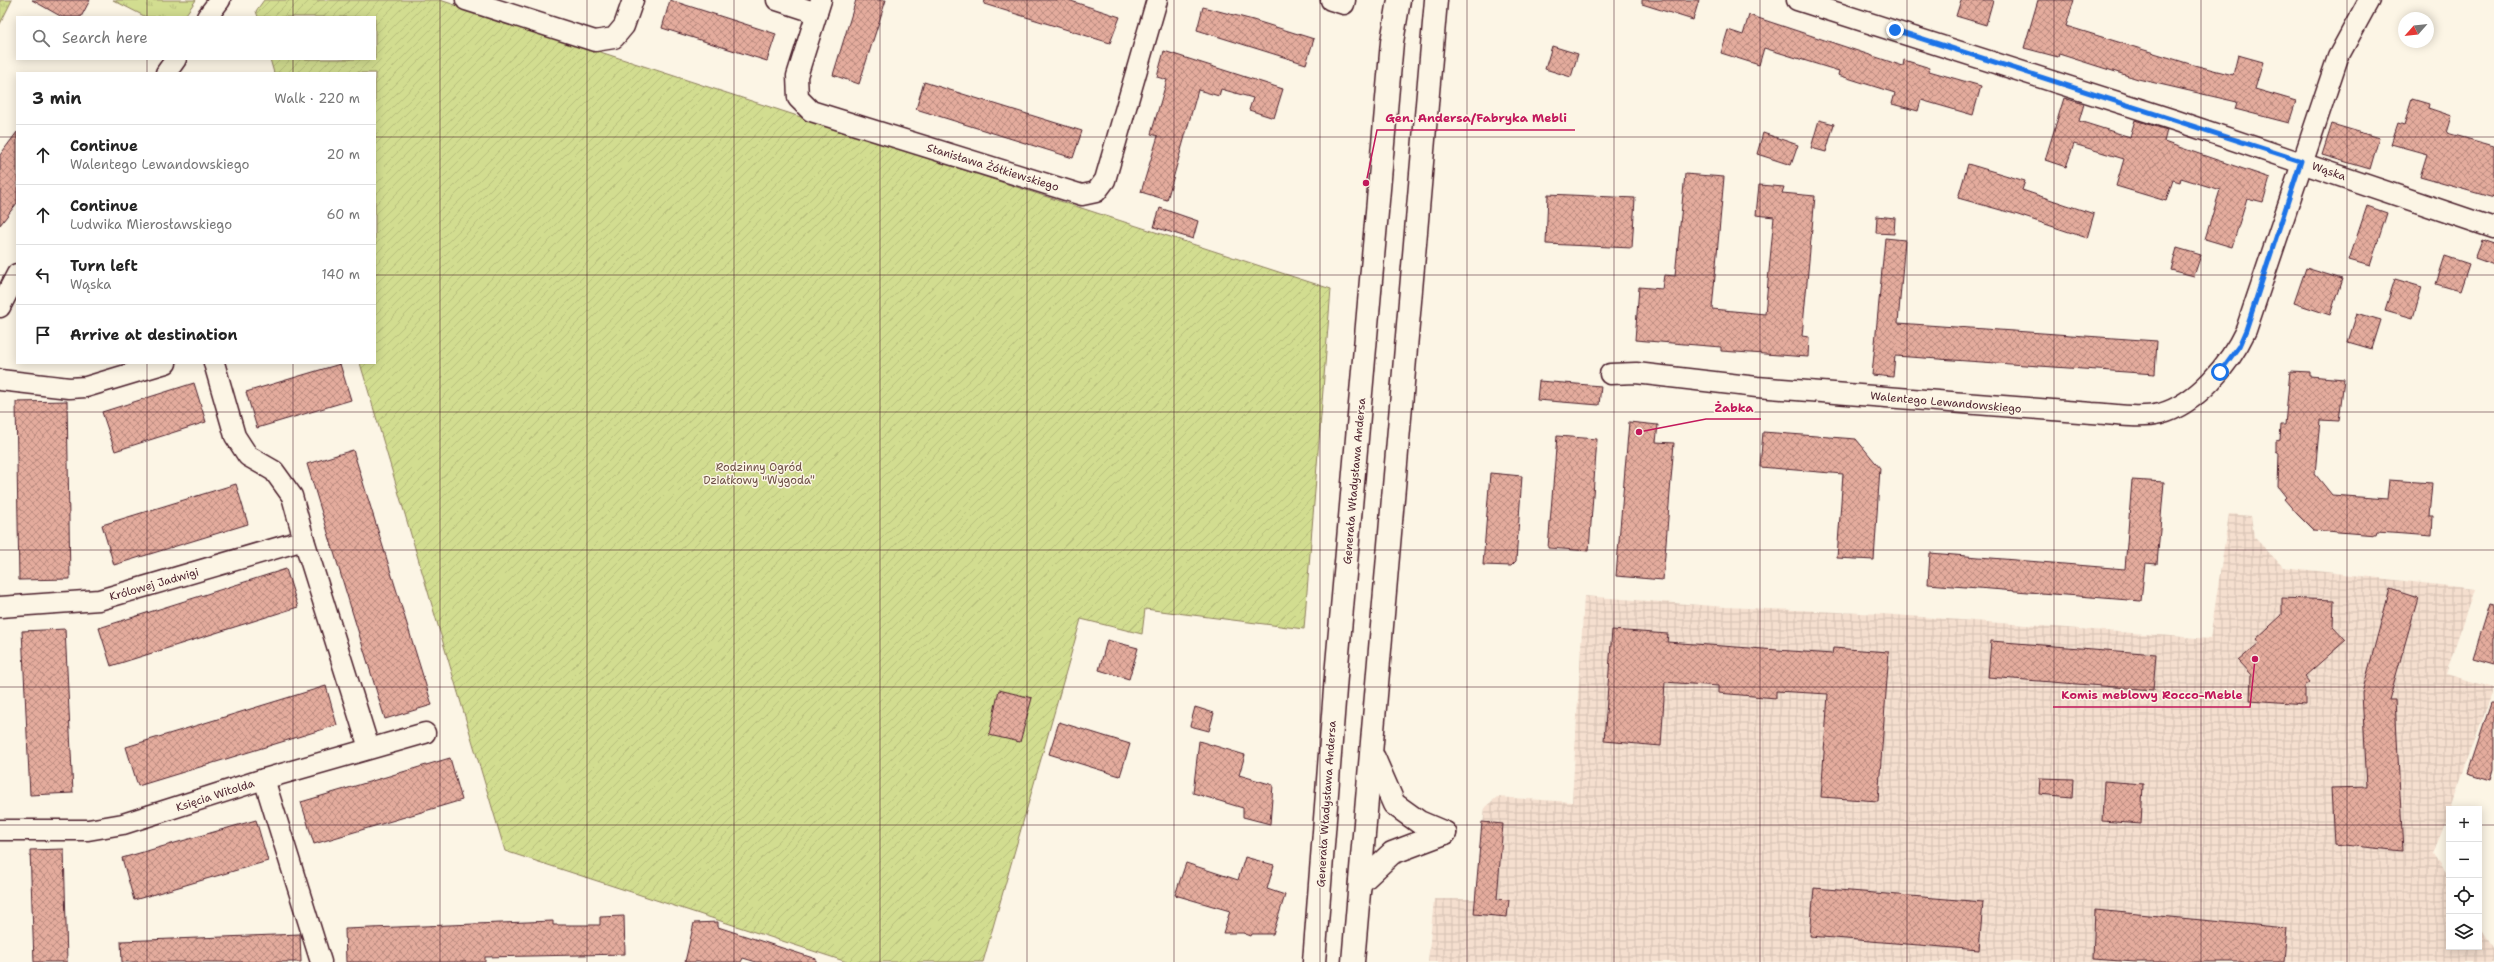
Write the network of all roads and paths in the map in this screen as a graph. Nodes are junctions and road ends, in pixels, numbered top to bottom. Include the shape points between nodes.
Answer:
1 (220, 0) edge
2 (466, 0) edge
3 (633, 0) edge
4 (777, 0) edge
5 (1157, 0) edge
6 (1331, 0) edge
7 (1345, 0) edge
8 (1393, 0) edge
9 (1399, 0) edge
10 (1436, 0) edge
11 (1797, 0) edge
12 (2369, 0) edge
13 (819, 6) edge
14 (208, 16) edge
15 (1392, 42) junction
16 (175, 60) edge
17 (167, 72) edge
18 (2301, 161) junction
19 (2494, 228) edge
20 (16, 276) edge
21 (0, 307) edge
22 (162, 364) edge
23 (214, 364) edge
24 (1610, 374) dead end
25 (0, 380) edge
26 (304, 540) junction
27 (0, 607) edge
28 (425, 733) dead end
29 (369, 748) junction
30 (1372, 753) junction
31 (264, 779) junction
32 (0, 830) edge
33 (1360, 883) junction
34 (321, 962) edge
35 (1314, 962) edge
36 (1353, 962) edge

1 - 14 street
2 - 3 street via 595,41 614,38 624,26
4 - 13 street
5 - 13 street, Stanisława Żółkiewskiego via 1105,180 1096,192 1082,194 811,110 798,98 797,76
6 - 7 street via 1344,4
8 - 15 highway
9 - 15 highway, Generała Władysława Andersa
10 - 30 highway
11 - 18 street, Wąska
12 - 18 street, Walentego Lewandowskiego via 2338,57
15 - 35 highway, Generała Władysława Andersa via 1336,676
16 - 17 street
18 - 19 street, Wąska
18 - 24 street, Walentego Lewandowskiego via 2239,346 2220,372 2171,410 2144,416 2092,413 1757,387 1636,373
20 - 21 street
22 - 25 street via 80,387
23 - 26 street via 235,436 248,456 274,471 284,481 292,496
26 - 27 street, Królowej Jadwigi via 99,600
26 - 29 street
28 - 29 street, Księcia Witolda
29 - 31 street, Księcia Witolda
30 - 33 highway
30 - 33 highway via 1394,804 1420,822 1445,833 1392,853
31 - 32 street, Księcia Witolda via 123,824 88,830
31 - 34 street
33 - 36 highway

